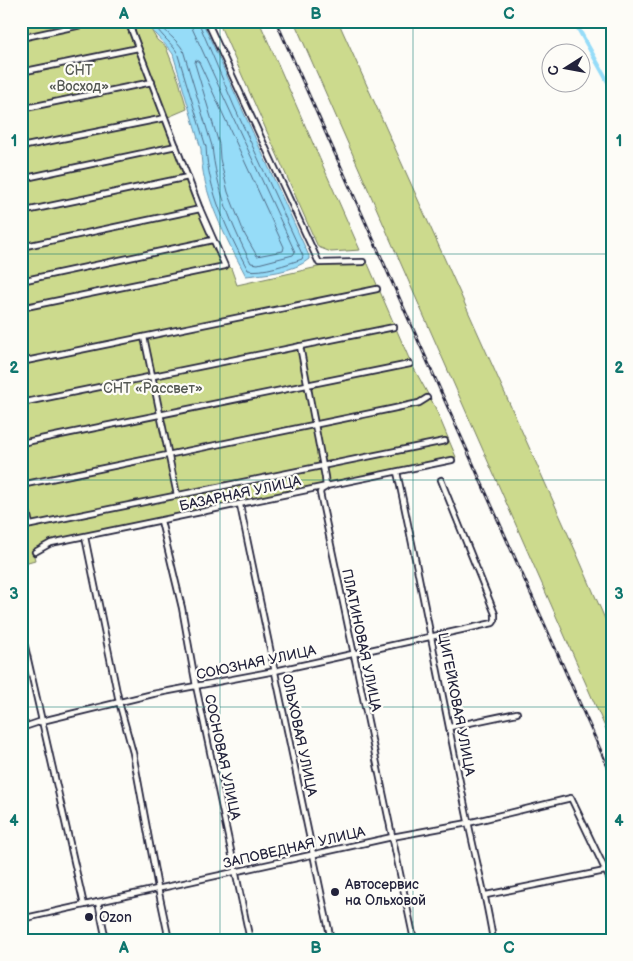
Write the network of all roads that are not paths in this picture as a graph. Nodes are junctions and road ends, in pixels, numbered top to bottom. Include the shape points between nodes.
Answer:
1 (100, 21) edge
2 (128, 21) edge
3 (207, 21) edge
4 (21, 38) edge
5 (138, 48) junction
6 (21, 72) edge
7 (152, 82) junction
8 (21, 109) edge
9 (165, 118) junction
10 (176, 146) junction
11 (21, 147) edge
12 (188, 178) junction
13 (21, 179) edge
14 (200, 209) junction
15 (21, 212) edge
16 (213, 240) junction
17 (21, 246) edge
18 (363, 262) dead end
19 (21, 281) edge
20 (377, 289) dead end
21 (21, 308) edge
22 (394, 327) dead end
23 (144, 336) junction
24 (300, 346) junction
25 (21, 362) edge
26 (410, 364) dead end
27 (152, 376) junction
28 (307, 385) junction
29 (427, 398) dead end
30 (21, 403) edge
31 (160, 415) junction
32 (316, 425) junction
33 (445, 441) dead end
34 (21, 443) edge
35 (168, 455) junction
36 (452, 460) dead end
37 (324, 465) junction
38 (398, 472) junction
39 (442, 480) dead end
40 (21, 485) edge
41 (326, 487) junction
42 (177, 494) junction
43 (240, 505) junction
44 (160, 521) junction
45 (30, 525) junction
46 (21, 527) edge
47 (85, 537) junction
48 (35, 552) dead end
49 (21, 629) edge
50 (432, 637) junction
51 (354, 653) junction
52 (275, 671) junction
53 (196, 686) junction
54 (119, 702) junction
55 (517, 713) dead end
56 (42, 721) junction
57 (450, 727) junction
58 (21, 728) edge
59 (468, 823) junction
60 (392, 837) junction
61 (313, 854) junction
62 (605, 871) junction
63 (235, 872) junction
64 (612, 884) edge
65 (158, 888) junction
66 (486, 895) junction
67 (98, 902) junction
68 (84, 906) junction
69 (21, 907) edge
70 (22, 918) edge
71 (106, 940) edge
72 (170, 940) edge
73 (250, 940) edge
74 (331, 940) edge
75 (414, 940) edge
76 (493, 940) edge

1 - 4 street
2 - 5 street
3 - 18 street via 319,263
5 - 6 street
5 - 7 street
7 - 8 street
7 - 9 street
9 - 10 street
9 - 11 street
10 - 12 street
10 - 13 street
12 - 14 street
12 - 15 street
14 - 16 street
14 - 17 street
16 - 19 street
16 - 21 street via 225,266
20 - 23 street
22 - 24 street
23 - 25 street
23 - 27 street
24 - 27 street
24 - 28 street, ПЛАТИНОВАЯ УЛИЦА
26 - 28 street
27 - 30 street
27 - 31 street
28 - 31 street
28 - 32 street, ПЛАТИНОВАЯ УЛИЦА
29 - 32 street via 420,403
31 - 34 street
31 - 35 street
32 - 35 street
32 - 37 street, ПЛАТИНОВАЯ УЛИЦА
33 - 37 street
35 - 40 street
35 - 42 street
36 - 38 street, БАЗАРНАЯ УЛИЦА
37 - 41 street, ПЛАТИНОВАЯ УЛИЦА
37 - 42 street
38 - 41 street, БАЗАРНАЯ УЛИЦА
38 - 50 street, ЦИГЕЙКОВАЯ УЛИЦА
39 - 50 street, СОЮЗНАЯ УЛИЦА via 495,620
40 - 45 street
41 - 43 street, БАЗАРНАЯ УЛИЦА
41 - 51 street, ПЛАТИНОВАЯ УЛИЦА via 320,493
42 - 45 street
43 - 44 street, БАЗАРНАЯ УЛИЦА
43 - 52 street, ОЛЬХОВАЯ УЛИЦА
44 - 47 street, БАЗАРНАЯ УЛИЦА
44 - 53 street, СОСНОВАЯ УЛИЦА via 182,608
45 - 46 street
47 - 48 street, БАЗАРНАЯ УЛИЦА via 52,544
47 - 54 street
49 - 56 street
50 - 51 street, СОЮЗНАЯ УЛИЦА
50 - 57 street, ЦИГЕЙКОВАЯ УЛИЦА
51 - 52 street, СОЮЗНАЯ УЛИЦА
51 - 60 street, ПЛАТИНОВАЯ УЛИЦА
52 - 53 street, СОЮЗНАЯ УЛИЦА
52 - 61 street, ОЛЬХОВАЯ УЛИЦА
53 - 54 street, СОЮЗНАЯ УЛИЦА
53 - 63 street, СОСНОВАЯ УЛИЦА
54 - 56 street, СОЮЗНАЯ УЛИЦА
54 - 65 street via 133,753
55 - 57 street
56 - 58 street, СОЮЗНАЯ УЛИЦА
56 - 68 street
57 - 59 street, ЦИГЕЙКОВАЯ УЛИЦА
59 - 60 street, ЗАПОВЕДНАЯ УЛИЦА
59 - 62 street, ЗАПОВЕДНАЯ УЛИЦА via 571,798
59 - 66 street, ЦИГЕЙКОВАЯ УЛИЦА
60 - 61 street, ЗАПОВЕДНАЯ УЛИЦА
60 - 75 street, ПЛАТИНОВАЯ УЛИЦА
61 - 63 street, ЗАПОВЕДНАЯ УЛИЦА
61 - 74 street, ОЛЬХОВАЯ УЛИЦА
62 - 64 street
62 - 66 street
63 - 65 street, ЗАПОВЕДНАЯ УЛИЦА
63 - 73 street, СОСНОВАЯ УЛИЦА
65 - 67 street, ЗАПОВЕДНАЯ УЛИЦА
65 - 72 street
66 - 76 street, ЦИГЕЙКОВАЯ УЛИЦА
67 - 68 street, ЗАПОВЕДНАЯ УЛИЦА
67 - 71 street
68 - 70 street, ЗАПОВЕДНАЯ УЛИЦА
69 - 70 street

